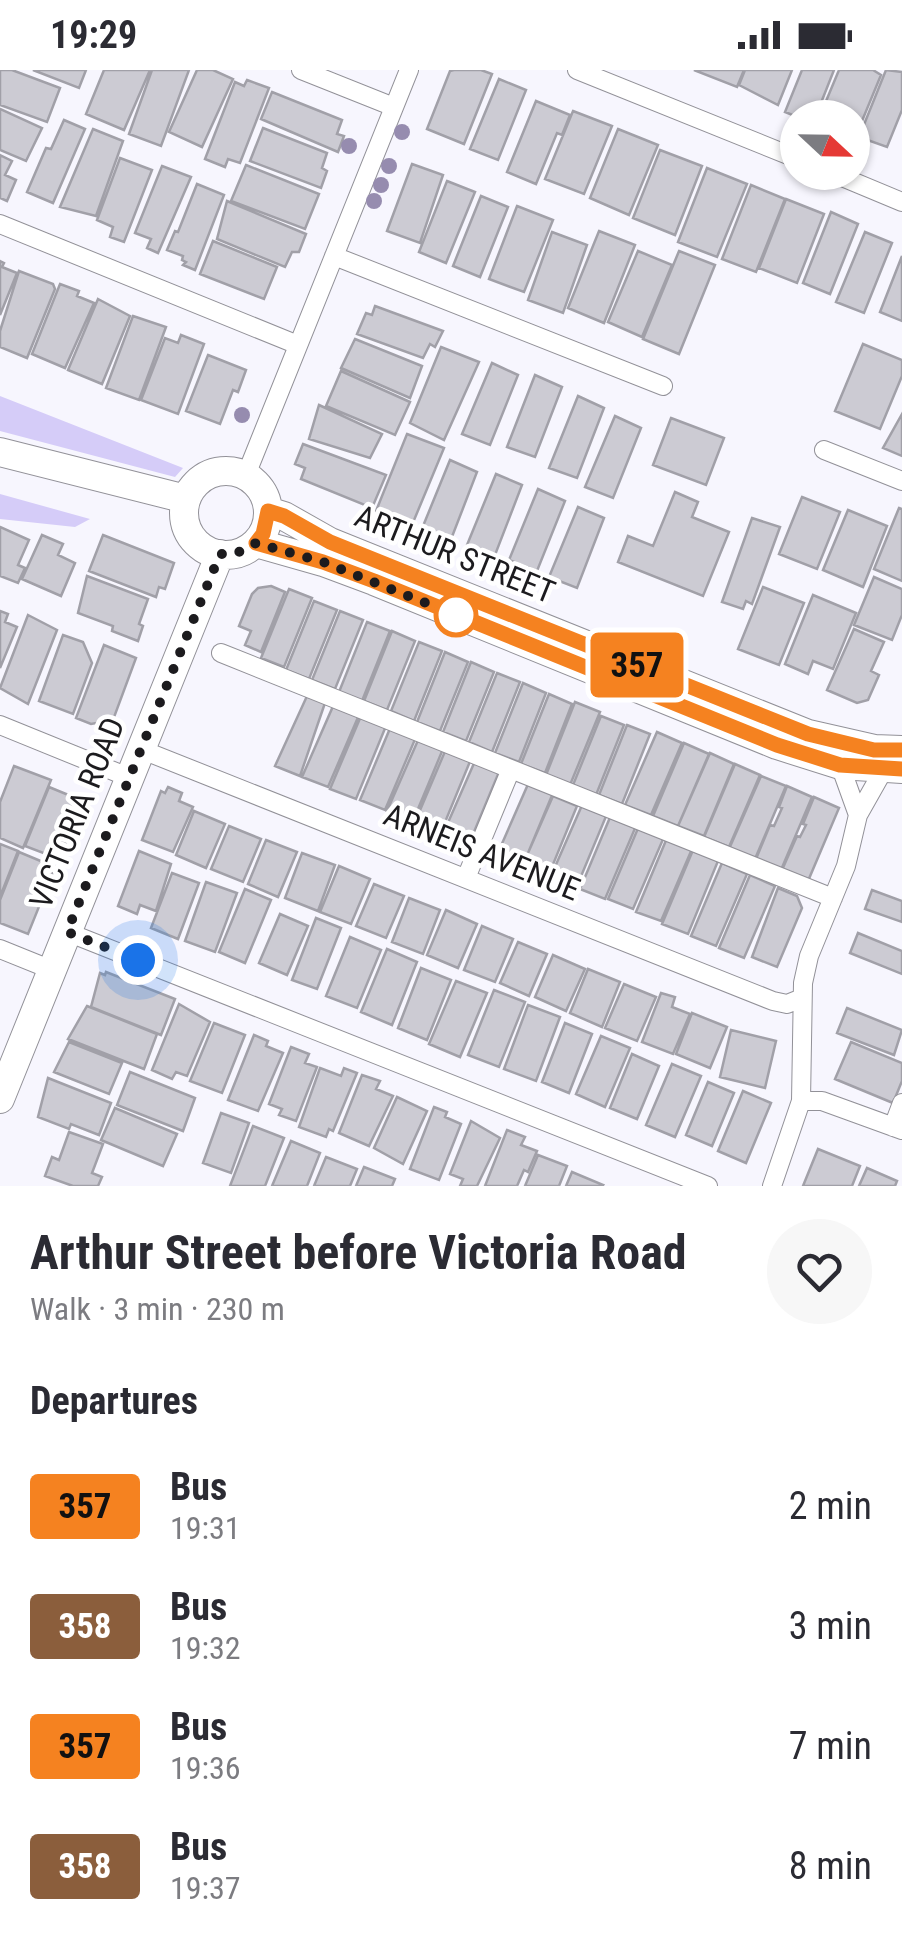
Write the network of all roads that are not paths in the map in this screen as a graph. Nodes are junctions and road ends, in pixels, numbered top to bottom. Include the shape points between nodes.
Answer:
1 (301, 70) edge
2 (409, 70) edge
3 (577, 70) edge
4 (394, 107) junction
5 (780, 152) edge
6 (870, 189) edge
7 (902, 202) edge
8 (0, 224) edge
9 (334, 256) junction
10 (298, 346) junction
11 (663, 386) dead end
12 (824, 450) dead end
13 (0, 452) edge
14 (246, 476) junction
15 (902, 481) edge
16 (186, 499) junction
17 (268, 511) junction
18 (256, 543) junction
19 (220, 554) junction
20 (222, 653) dead end
21 (0, 726) edge
22 (140, 749) junction
23 (896, 763) edge
24 (840, 765) junction
25 (511, 769) junction
26 (128, 777) junction
27 (858, 816) junction
28 (466, 878) junction
29 (833, 898) junction
30 (67, 932) junction
31 (0, 949) edge
32 (52, 970) junction
33 (802, 998) junction
34 (0, 1099) edge
35 (801, 1101) junction
36 (902, 1104) edge
37 (898, 1128) edge
38 (708, 1186) edge
39 (772, 1186) edge

1 - 4 street
2 - 4 street
3 - 5 street
4 - 9 street
6 - 7 street
8 - 10 street
9 - 10 street
9 - 11 street
10 - 14 street
12 - 15 street
13 - 16 street
14 - 16 street via 218,471
14 - 17 street via 262,490
16 - 19 street via 191,536
17 - 18 street
17 - 23 street, ARTHUR STREET via 808,734 874,750
18 - 19 street
18 - 24 street, ARTHUR STREET via 323,562
19 - 22 street, VICTORIA ROAD
20 - 25 street
21 - 26 street
22 - 26 street, VICTORIA ROAD
22 - 28 street, ARNEIS AVENUE
23 - 24 street, ARTHUR STREET
23 - 27 street
24 - 27 street
25 - 28 street
25 - 29 street
26 - 30 street, VICTORIA ROAD
27 - 29 street
28 - 33 street, ARNEIS AVENUE via 773,1001
29 - 33 street via 808,956
30 - 32 street, VICTORIA ROAD
30 - 38 street
31 - 32 street
32 - 34 street, VICTORIA ROAD
33 - 35 street
35 - 37 street via 822,1101
35 - 39 street
36 - 37 street

